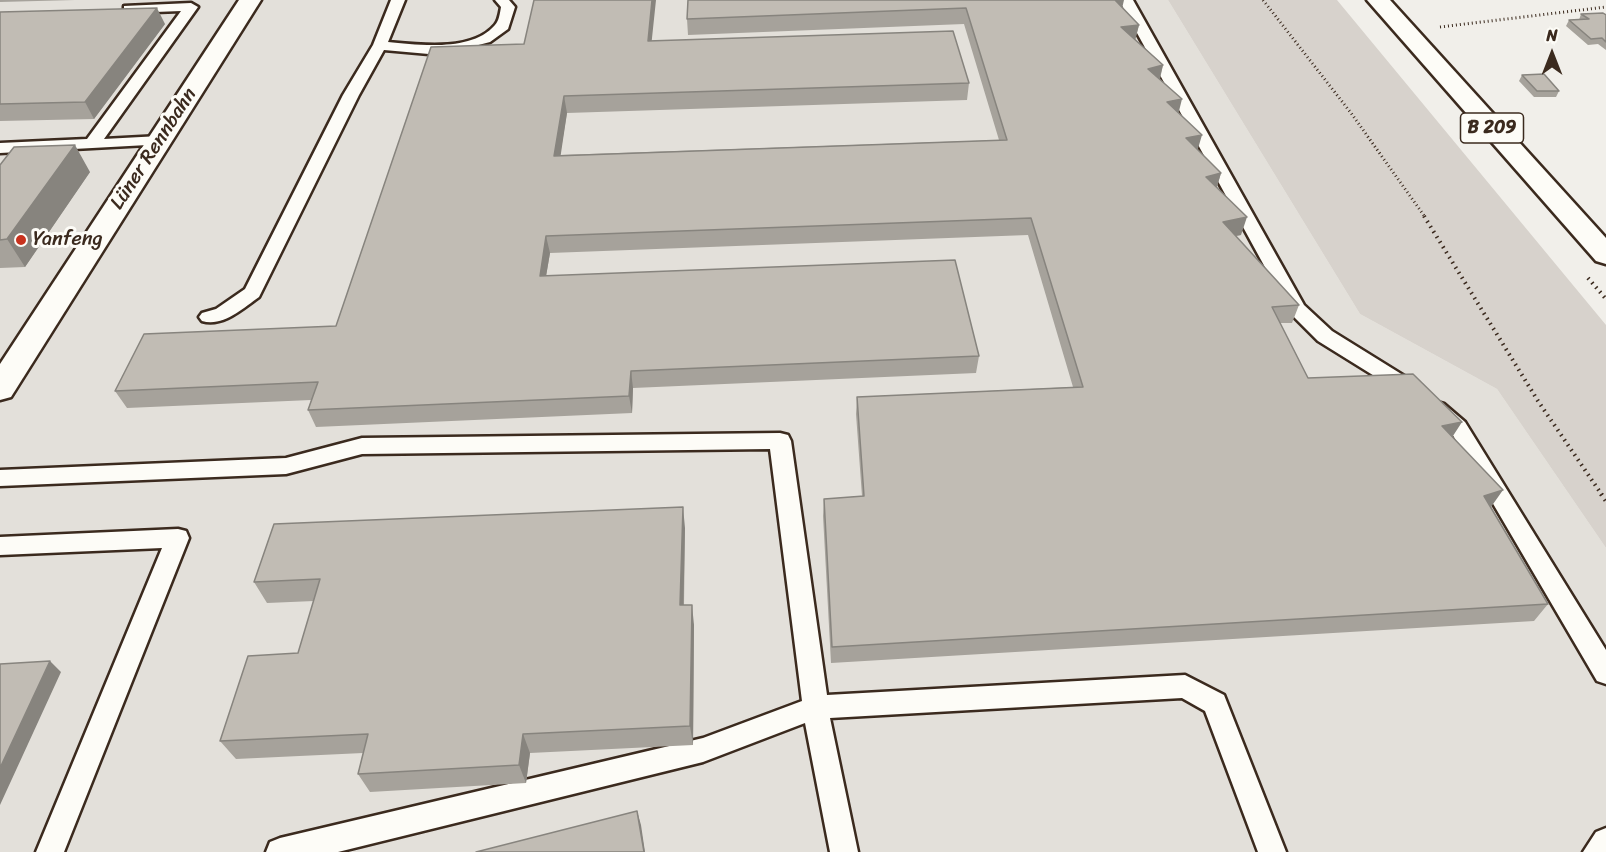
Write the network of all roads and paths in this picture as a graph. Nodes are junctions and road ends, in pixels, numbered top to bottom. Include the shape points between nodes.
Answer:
1 (250, 0) edge
2 (398, 0) edge
3 (502, 0) edge
4 (1126, 0) edge
5 (1263, 0) edge
6 (1378, 0) edge
7 (1606, 7) edge
8 (119, 9) edge
9 (1436, 28) dead end
10 (380, 45) junction
11 (160, 141) junction
12 (92, 144) junction
13 (0, 148) edge
14 (1606, 255) edge
15 (209, 317) dead end
16 (0, 389) edge
17 (0, 478) edge
18 (1606, 501) edge
19 (0, 546) edge
20 (1606, 673) edge
21 (816, 707) junction
22 (1606, 842) edge
23 (50, 852) edge
24 (280, 852) edge
25 (844, 852) edge
26 (1272, 852) edge
27 (1597, 852) edge

1 - 11 street, Lüner Rennbahn
2 - 10 lane
3 - 10 lane via 508,7 503,26 485,39 440,51
4 - 20 lane via 1297,309 1325,336 1400,382 1458,427
5 - 18 path via 1368,132 1568,450
6 - 14 street, B 209
7 - 9 path
8 - 12 lane via 191,7
10 - 15 lane via 252,293 222,314
11 - 12 lane
11 - 16 street, Lüner Rennbahn
12 - 13 lane
17 - 21 lane via 286,466 362,446 780,441
19 - 23 lane via 178,538
21 - 24 lane via 703,750
21 - 25 lane
21 - 26 lane via 1185,686 1215,703
22 - 27 lane

